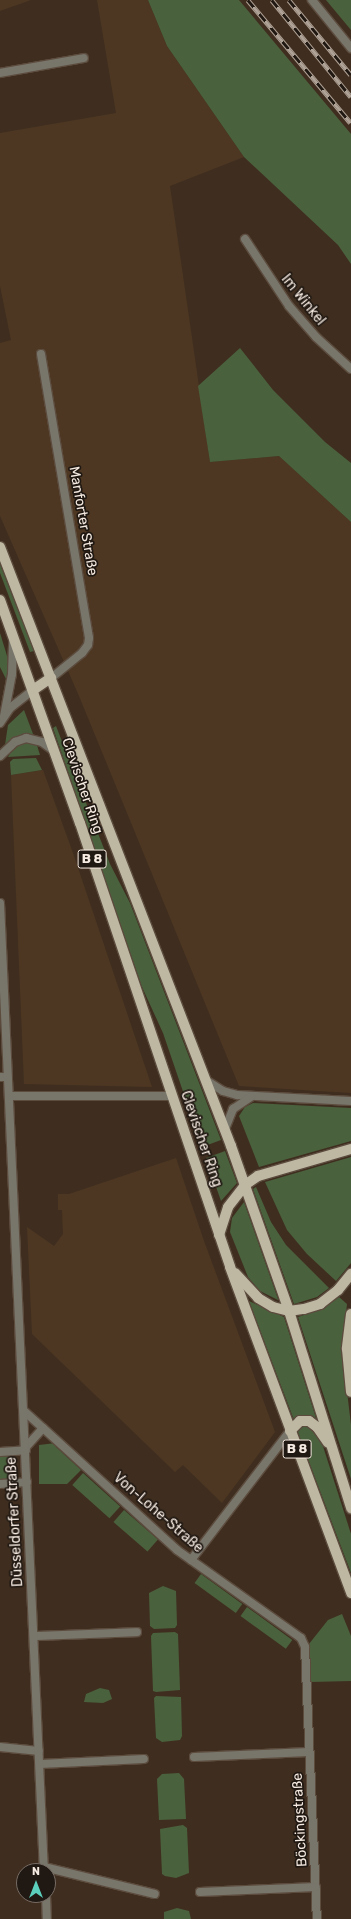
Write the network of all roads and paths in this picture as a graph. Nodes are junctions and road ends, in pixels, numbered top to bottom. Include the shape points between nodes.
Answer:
1 (312, 0) edge
2 (351, 48) edge
3 (84, 58) dead end
4 (0, 73) edge
5 (245, 240) dead end
6 (41, 354) dead end
7 (351, 369) edge
8 (0, 547) edge
9 (0, 600) edge
10 (12, 631) junction
11 (52, 678) junction
12 (33, 690) junction
13 (1, 720) edge
14 (55, 752) junction
15 (0, 756) edge
16 (0, 903) edge
17 (4, 1077) edge
18 (207, 1081) junction
19 (9, 1096) junction
20 (171, 1096) junction
21 (251, 1096) junction
22 (351, 1101) edge
23 (225, 1129) junction
24 (351, 1149) edge
25 (245, 1186) junction
26 (219, 1235) junction
27 (230, 1266) junction
28 (351, 1274) edge
29 (290, 1310) junction
30 (351, 1314) edge
31 (351, 1392) edge
32 (24, 1411) junction
33 (43, 1428) junction
34 (290, 1431) junction
35 (26, 1449) junction
36 (0, 1452) edge
37 (333, 1452) junction
38 (27, 1482) junction
39 (0, 1484) edge
40 (351, 1508) edge
41 (191, 1560) junction
42 (351, 1593) edge
43 (137, 1632) dead end
44 (34, 1636) junction
45 (301, 1638) joint
46 (0, 1747) edge
47 (39, 1751) junction
48 (310, 1752) junction
49 (194, 1757) dead end
50 (144, 1759) dead end
51 (40, 1764) junction
52 (44, 1863) edge
53 (56, 1872) edge
54 (316, 1887) junction
55 (200, 1892) dead end
56 (155, 1894) dead end
57 (46, 1903) edge
58 (47, 1919) edge
59 (317, 1919) edge

1 - 2 street
3 - 4 street
5 - 7 street, Im Winkel via 289,306 316,337
6 - 11 street, Manforter Straße via 89,638 88,645 82,653
8 - 11 main road, B 8
9 - 10 main road, B 8
10 - 12 main road, B 8
10 - 13 street via 12,674
11 - 12 main road
11 - 18 main road, Clevischer Ring / B 8
12 - 13 street via 17,702
12 - 14 main road, Clevischer Ring / B 8
14 - 15 street via 42,742 26,738 15,742
14 - 20 main road, Clevischer Ring / B 8
16 - 17 street, Düsseldorfer Straße
17 - 19 street, Düsseldorfer Straße
18 - 21 street via 223,1091
18 - 23 main road, Clevischer Ring / B 8
19 - 20 street
19 - 32 street, Düsseldorfer Straße
20 - 26 main road, Clevischer Ring / B 8
21 - 22 street
21 - 23 street via 236,1105
23 - 25 main road, Clevischer Ring / B 8
24 - 25 main road via 266,1173
25 - 26 main road via 228,1207
25 - 29 main road, Clevischer Ring / B 8
26 - 27 main road, Clevischer Ring / B 8
27 - 29 main road via 258,1298 273,1307
27 - 34 main road, Clevischer Ring / B 8
28 - 29 main road via 338,1290 320,1304
29 - 37 main road, Clevischer Ring / B 8
30 - 31 main road via 347,1349
32 - 33 street, Von-Lohe-Straße
32 - 35 street, Düsseldorfer Straße
33 - 35 street
33 - 41 street, Von-Lohe-Straße
34 - 37 main road, B 8 via 300,1421 309,1421 317,1427
34 - 41 street
34 - 42 main road, Clevischer Ring / B 8
35 - 36 street
35 - 38 street, Düsseldorfer Straße
37 - 40 main road, Clevischer Ring / B 8
38 - 39 street
38 - 44 street, Düsseldorfer Straße
41 - 45 street, Von-Lohe-Straße
43 - 44 street
44 - 47 street, Düsseldorfer Straße
45 - 48 street, Böckingstraße via 305,1648
46 - 47 street
47 - 51 street, Düsseldorfer Straße
48 - 49 street, Böckingstraße
48 - 54 street, Böckingstraße
50 - 51 street
51 - 52 street, Düsseldorfer Straße
53 - 56 street, Düsseldorfer Straße
54 - 55 street, Böckingstraße
54 - 59 street, Böckingstraße
57 - 58 street

